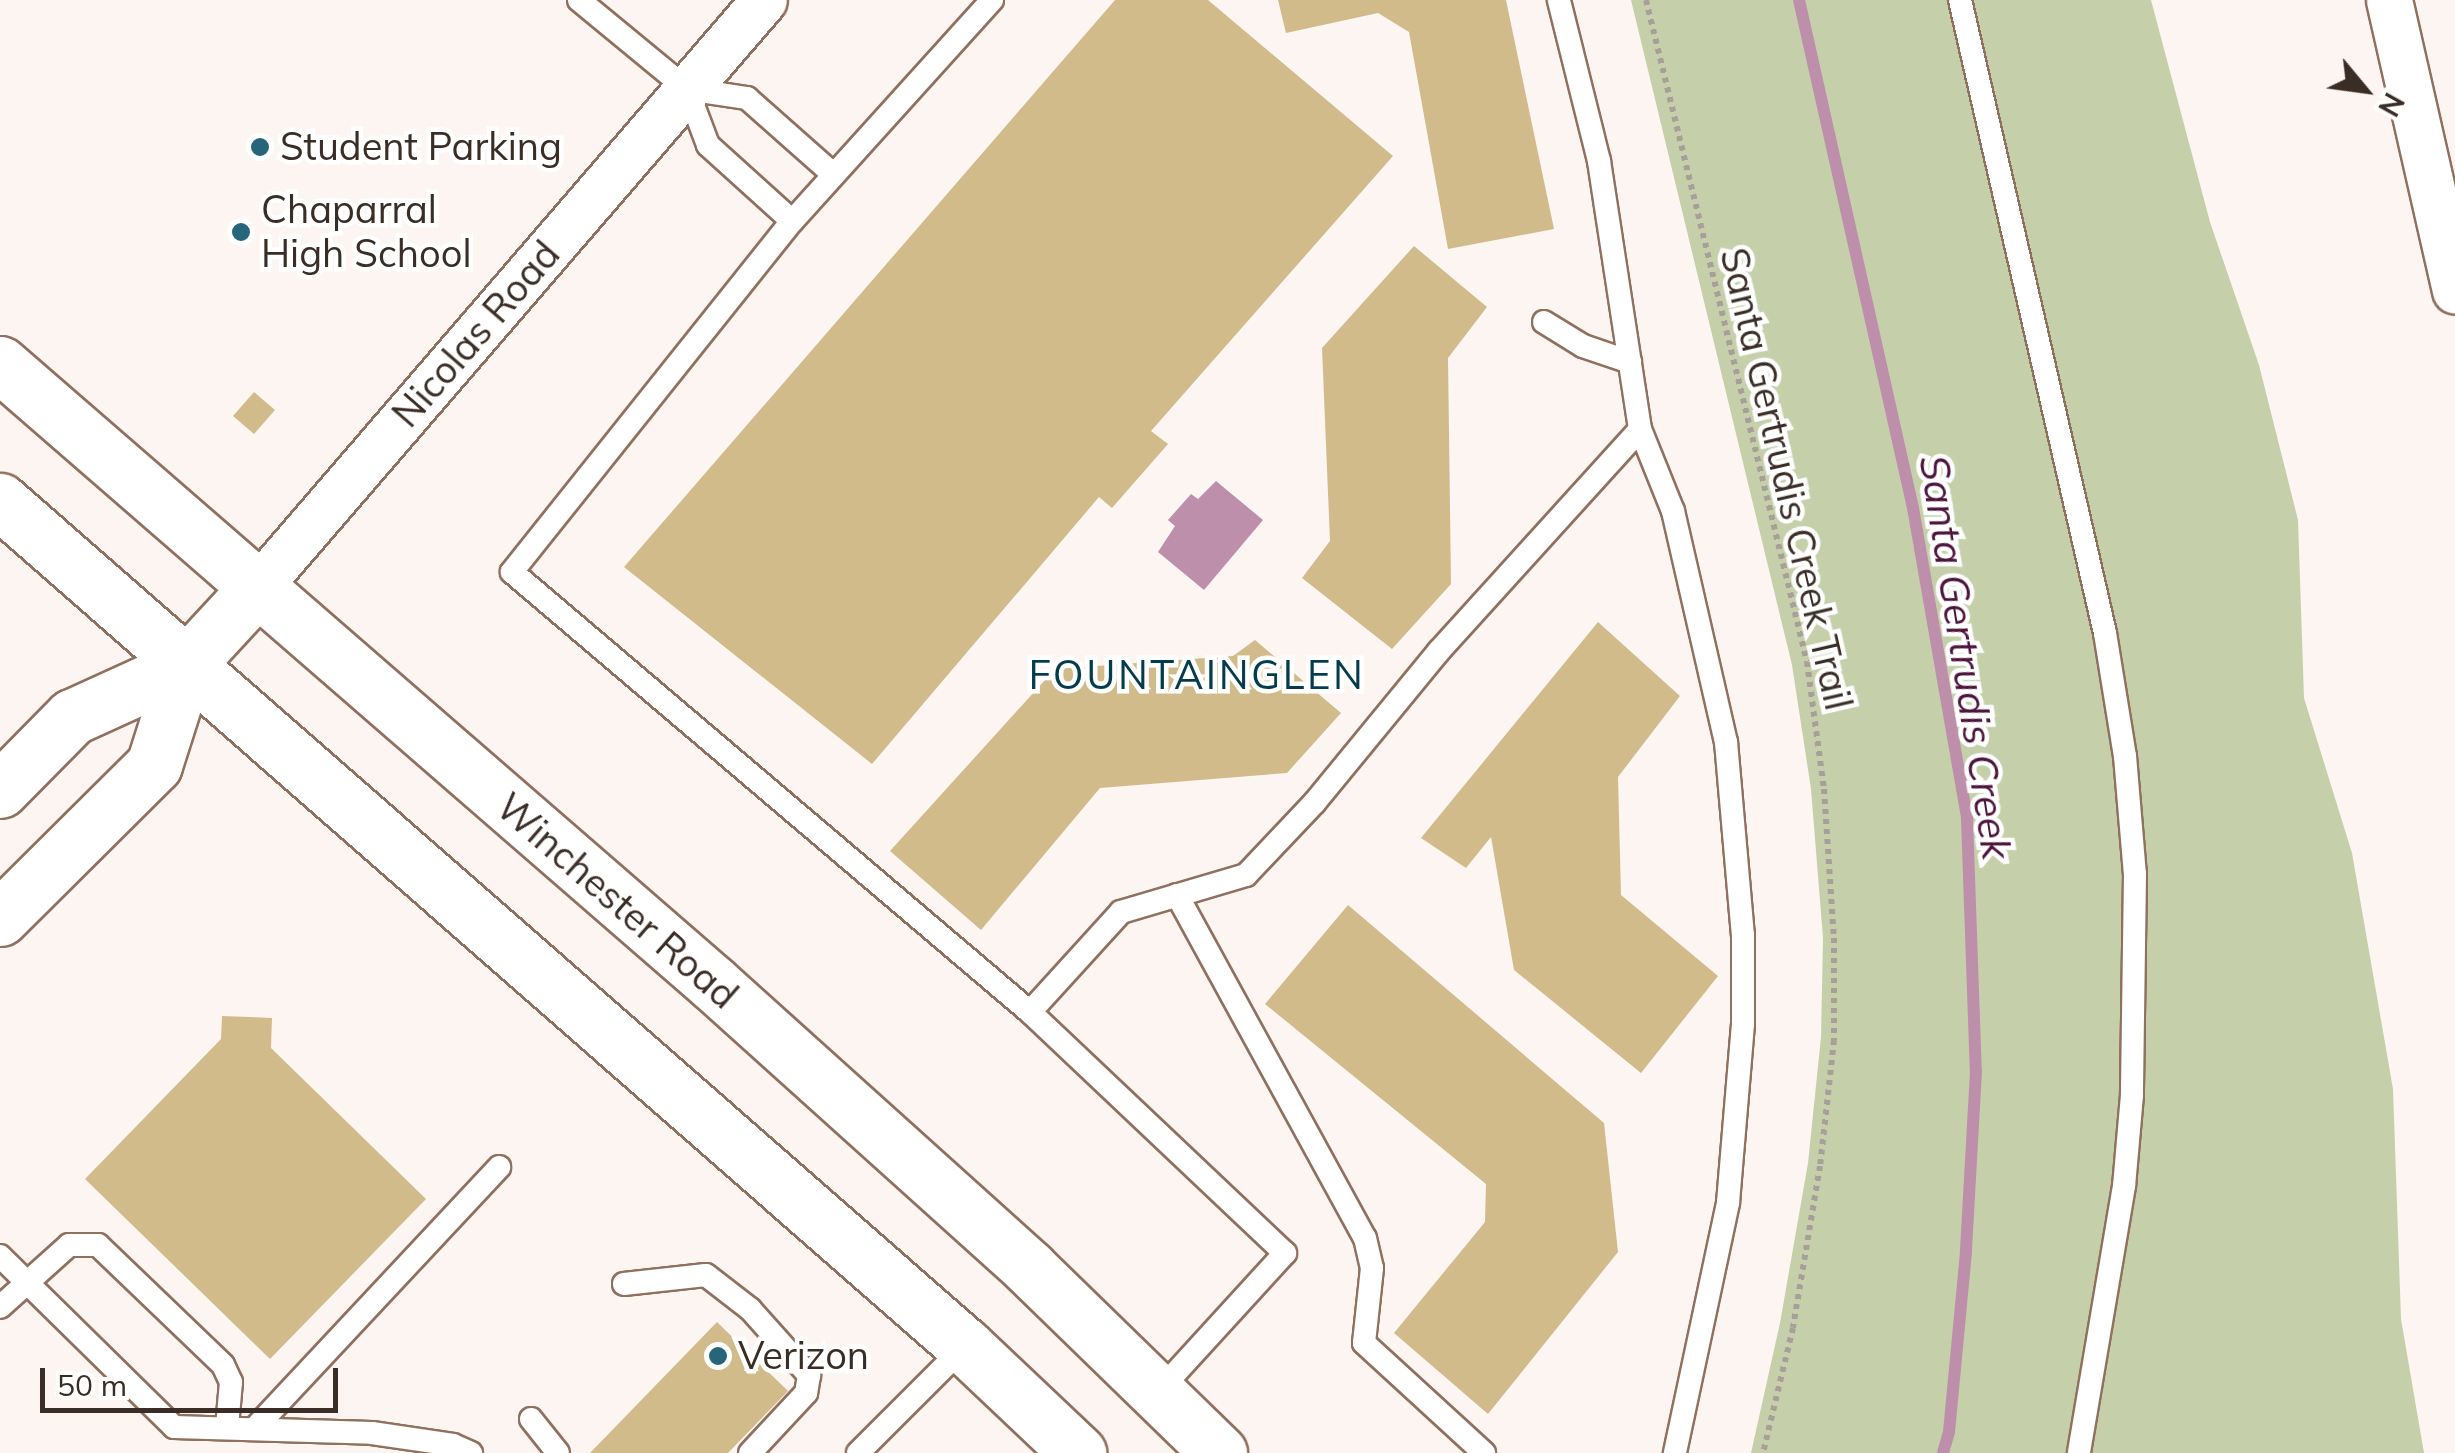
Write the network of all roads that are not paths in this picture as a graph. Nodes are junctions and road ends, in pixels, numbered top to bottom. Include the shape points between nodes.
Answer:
1 (580, 0) edge
2 (764, 0) edge
3 (992, 0) edge
4 (1559, 0) edge
5 (1960, 0) edge
6 (2389, 0) edge
7 (687, 90) junction
8 (833, 174) junction
9 (792, 220) junction
10 (2455, 291) edge
11 (1544, 322) dead end
12 (1630, 362) junction
13 (0, 364) edge
14 (1640, 429) junction
15 (0, 501) edge
16 (257, 588) junction
17 (186, 665) junction
18 (0, 790) edge
19 (1178, 896) junction
20 (0, 918) edge
21 (1030, 1012) junction
22 (499, 1167) dead end
23 (0, 1256) edge
24 (26, 1282) junction
25 (624, 1284) dead end
26 (0, 1307) edge
27 (964, 1346) junction
28 (1157, 1394) junction
29 (531, 1419) dead end
30 (227, 1427) junction
31 (256, 1427) junction
32 (471, 1453) edge
33 (558, 1453) edge
34 (750, 1453) edge
35 (858, 1453) edge
36 (1078, 1453) edge
37 (1219, 1453) edge
38 (1484, 1453) edge
39 (1674, 1453) edge
40 (2079, 1453) edge

1 - 7 lane
2 - 7 street, Nicolas Road
3 - 8 lane
4 - 12 lane via 1599,160
5 - 40 lane via 2105,633 2135,874 2136,1009 2126,1168
6 - 10 street
7 - 8 lane via 747,98
7 - 9 lane via 708,145
7 - 16 street, Nicolas Road
8 - 9 lane
9 - 21 lane via 512,572
11 - 12 lane
12 - 14 lane
13 - 16 main road, Winchester Road
14 - 19 lane via 1246,875
14 - 39 lane via 1673,512 1722,724 1744,935 1744,1024 1728,1202
15 - 17 main road
16 - 17 main road, Nicolas Road
16 - 28 main road, Winchester Road via 728,997
17 - 18 main road, Nicolas Road via 72,717
17 - 20 main road, Nicolas Road via 154,765
17 - 27 main road
19 - 21 lane via 1121,912
19 - 38 lane via 1365,1238 1372,1268 1364,1343
21 - 28 lane via 1285,1253
22 - 31 lane
23 - 24 lane
24 - 26 lane
24 - 30 lane via 174,1427
24 - 30 lane via 69,1245 98,1245 222,1365 232,1382
25 - 34 lane via 706,1275 750,1309 810,1375 806,1393
27 - 35 lane
27 - 36 main road
28 - 37 main road, Winchester Road
29 - 33 lane
30 - 31 lane
31 - 32 lane via 372,1433

